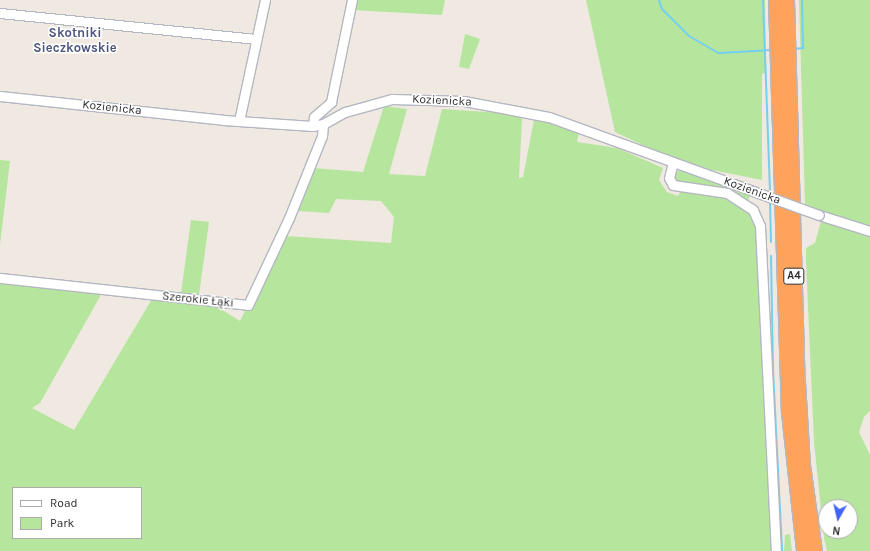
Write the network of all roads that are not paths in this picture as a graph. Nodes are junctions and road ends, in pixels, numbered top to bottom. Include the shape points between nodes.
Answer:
1 (264, 0) edge
2 (352, 0) edge
3 (775, 0) edge
4 (787, 0) edge
5 (0, 13) edge
6 (255, 39) junction
7 (0, 96) edge
8 (239, 121) junction
9 (323, 124) junction
10 (313, 126) junction
11 (672, 162) junction
12 (870, 230) edge
13 (0, 278) edge
14 (776, 551) edge
15 (803, 551) edge
16 (815, 551) edge

1 - 6 street
2 - 10 street via 331,102 314,117
3 - 15 highway, A4 via 787,405
4 - 16 highway, A4 via 798,382 803,465
5 - 6 street
6 - 8 street
7 - 8 street, Kozienicka
8 - 10 street, Kozienicka
9 - 10 street, Kozienicka
9 - 11 street, Kozienicka via 345,112 392,99 464,101 549,117
9 - 13 street, Szerokie Łąki via 322,136 289,218 248,305
11 - 12 street, Kozienicka, bridge via 819,215
11 - 14 street via 669,178 673,185 727,193 753,210 760,226

